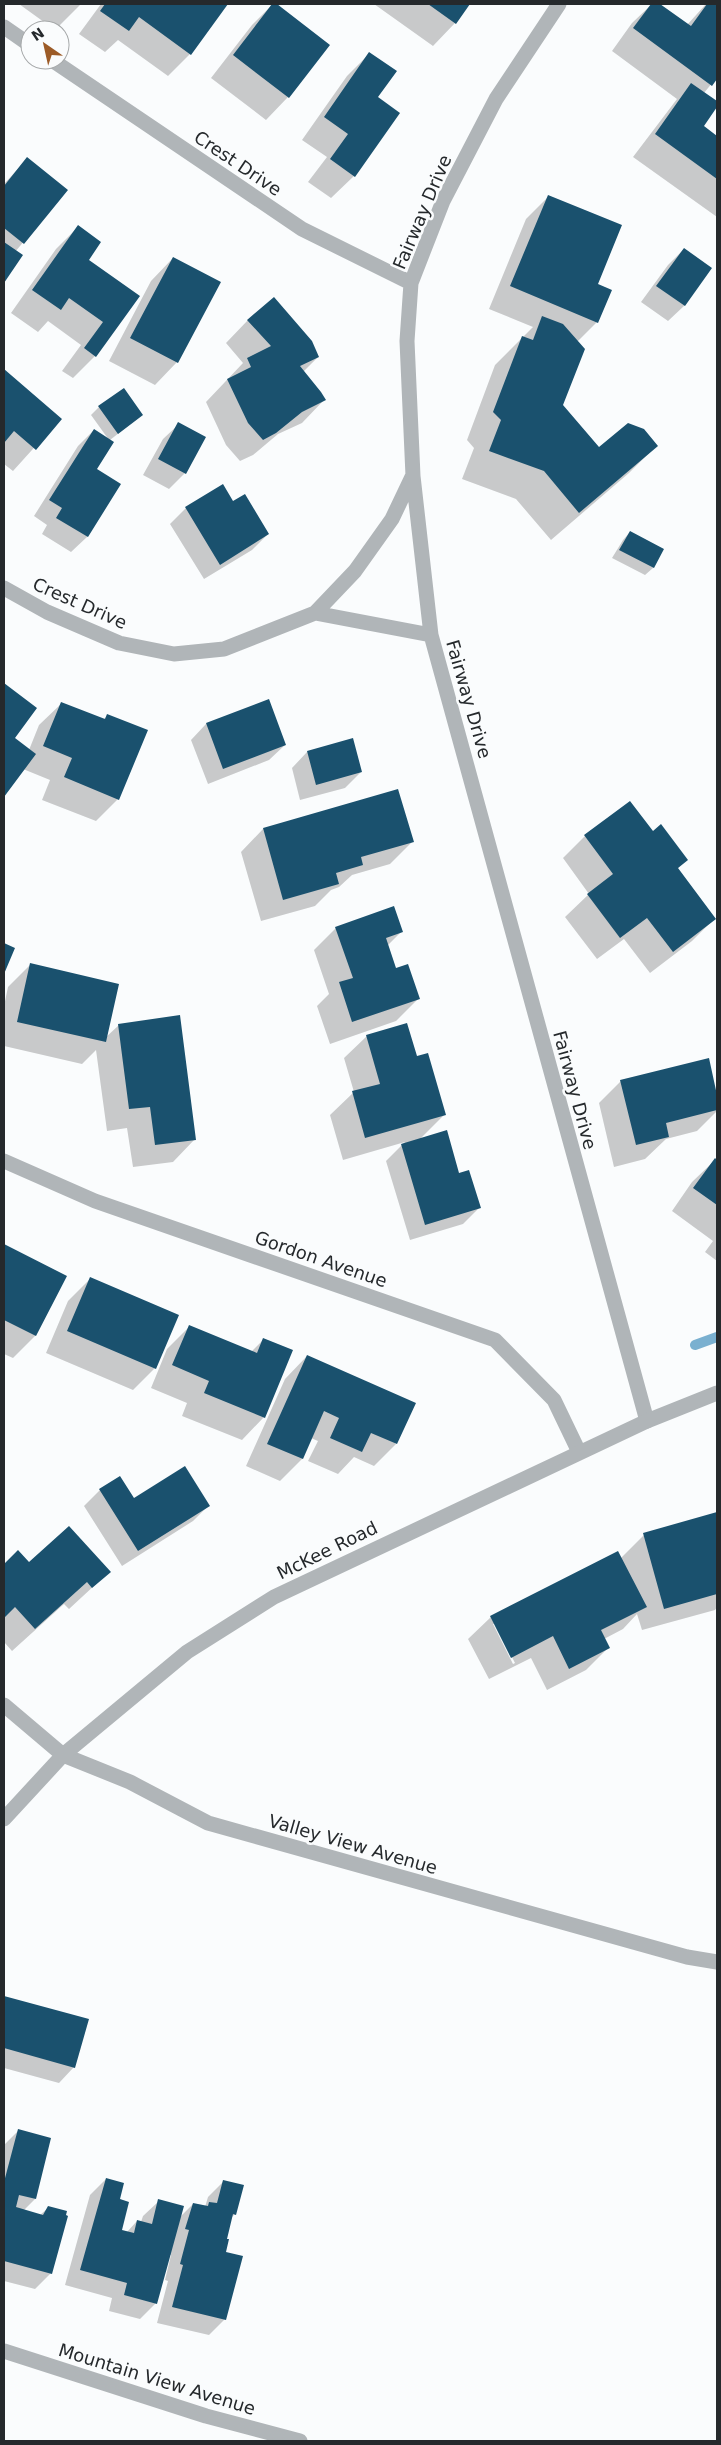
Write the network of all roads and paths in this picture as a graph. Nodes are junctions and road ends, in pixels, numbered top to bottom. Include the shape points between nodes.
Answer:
1 (560, 4) edge
2 (4, 27) edge
3 (20, 38) edge
4 (67, 70) edge
5 (411, 283) junction
6 (413, 476) junction
7 (4, 588) edge
8 (315, 613) junction
9 (431, 634) junction
10 (4, 1161) edge
11 (717, 1393) edge
12 (647, 1421) junction
13 (579, 1452) junction
14 (4, 1705) edge
15 (63, 1755) junction
16 (4, 1819) edge
17 (717, 1962) edge
18 (4, 2351) edge
19 (300, 2441) edge

1 - 5 street, Fairway Drive via 496,99 443,201
2 - 3 street
4 - 5 street, Crest Drive via 302,229
5 - 6 street, Fairway Drive via 407,342
6 - 8 street, Crest Drive via 392,519 355,571
6 - 9 street, Fairway Drive
7 - 8 street, Crest Drive via 47,612 119,643 174,654 224,649
8 - 9 street
9 - 12 street, Fairway Drive
10 - 13 street, Gordon Avenue via 95,1201 495,1340 554,1400
11 - 12 street, McKee Road
12 - 13 street, McKee Road
13 - 15 street, McKee Road via 274,1597 187,1652
14 - 15 street, Valley View Avenue
15 - 16 street, McKee Road
15 - 17 street, Valley View Avenue via 130,1782 208,1823
18 - 19 street, Mountain View Avenue via 206,2416

